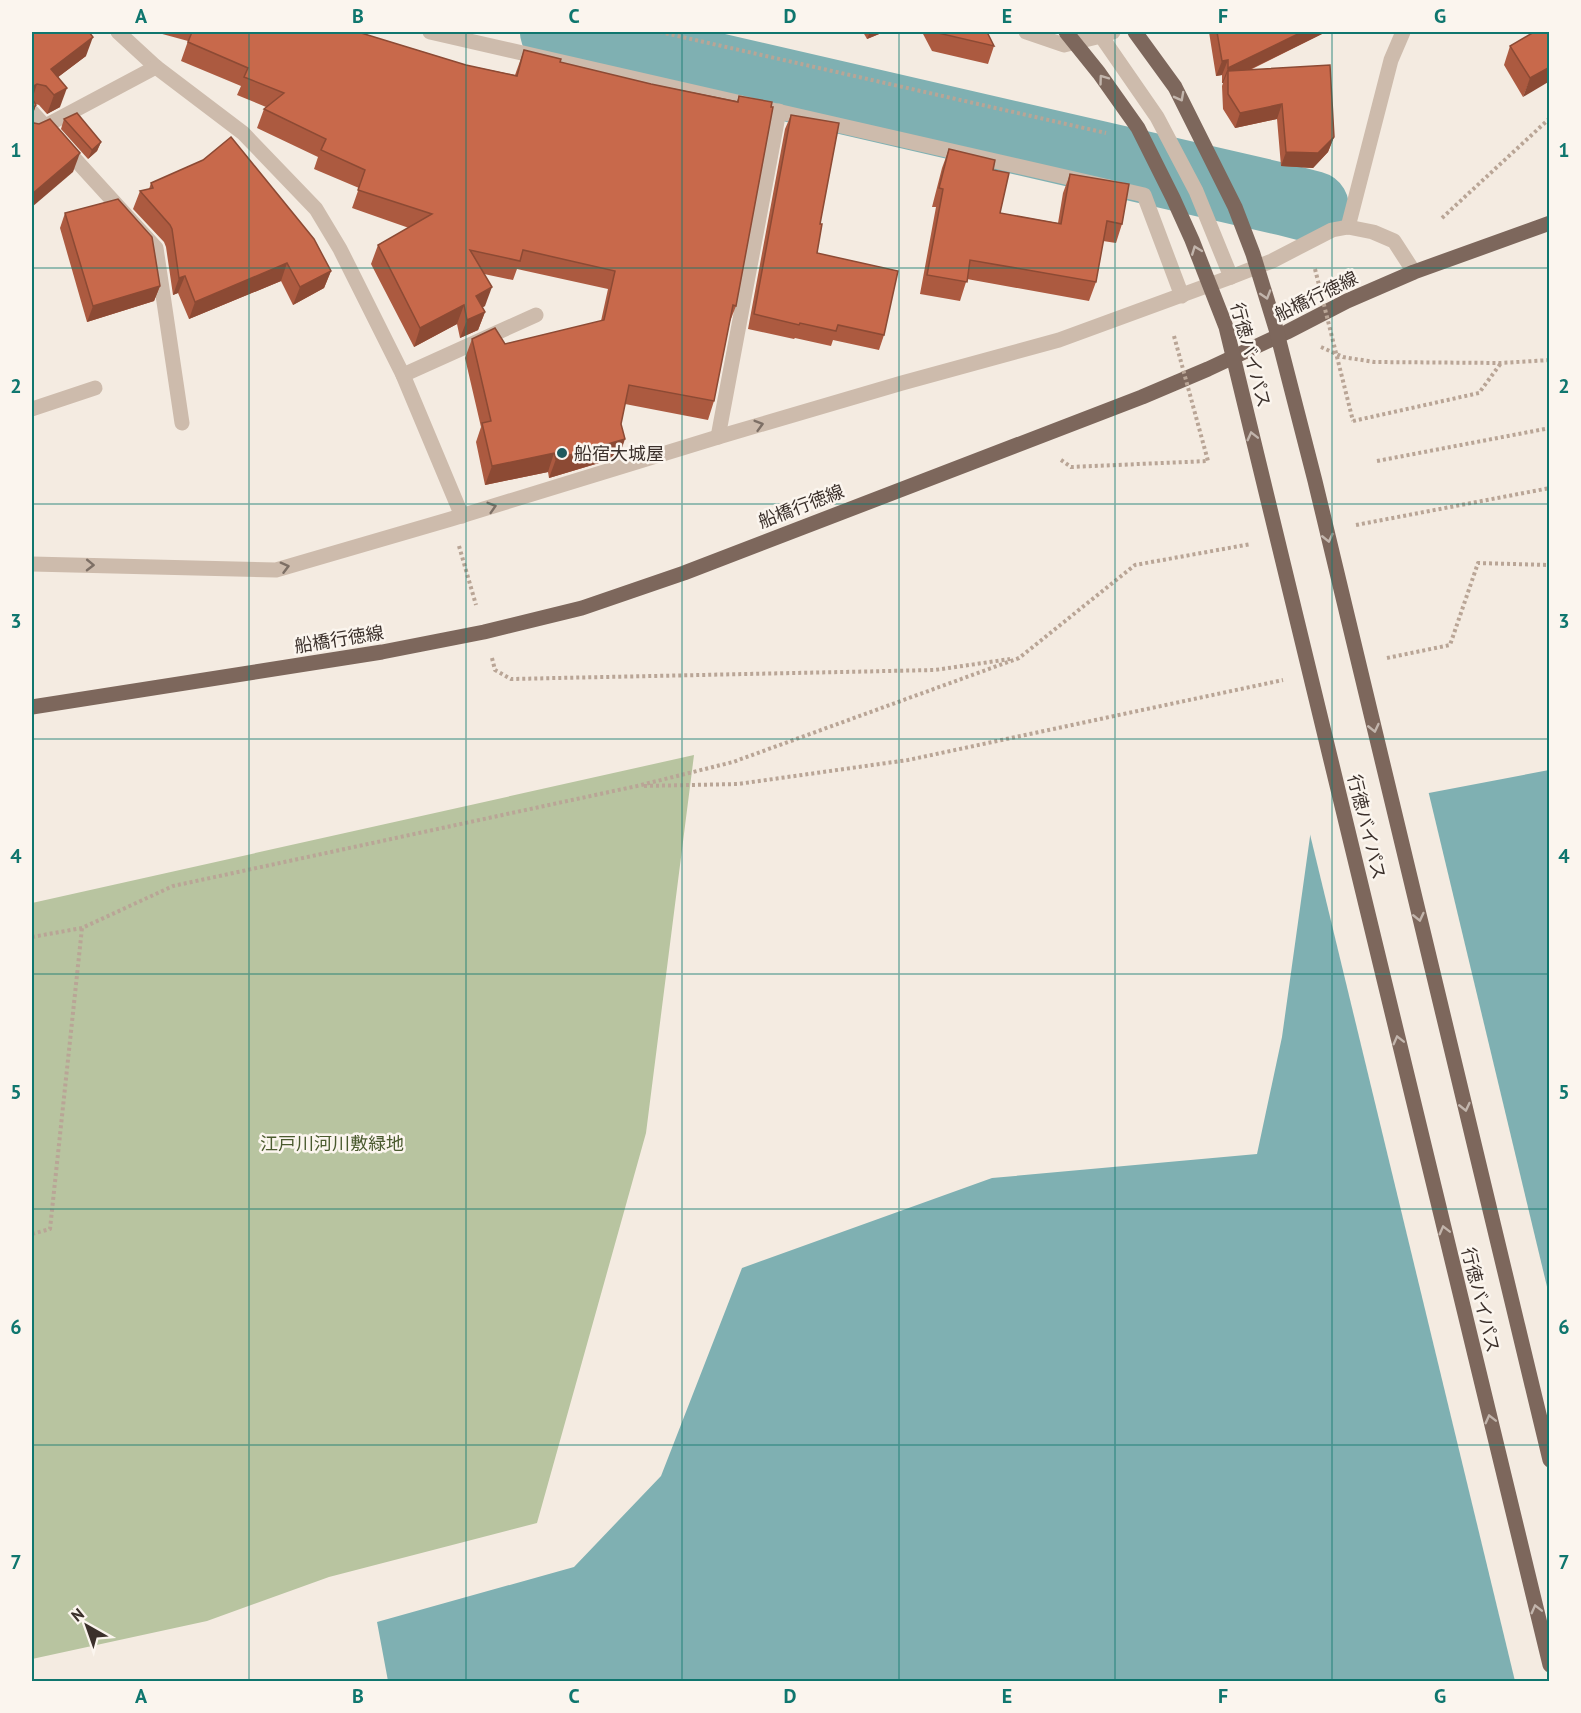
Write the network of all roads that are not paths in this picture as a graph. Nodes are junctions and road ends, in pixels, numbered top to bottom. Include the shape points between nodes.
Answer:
1 (118, 32) edge
2 (430, 32) edge
3 (1026, 32) edge
4 (1066, 32) edge
5 (1136, 32) edge
6 (1403, 32) edge
7 (1107, 34) edge
8 (156, 67) junction
9 (32, 111) edge
10 (779, 111) junction
11 (38, 129) edge
12 (1550, 223) edge
13 (1348, 227) junction
14 (1414, 272) junction
15 (1231, 278) junction
16 (1182, 296) junction
17 (536, 315) dead end
18 (403, 375) junction
19 (95, 388) dead end
20 (32, 409) edge
21 (182, 423) dead end
22 (718, 437) junction
23 (457, 518) junction
24 (32, 564) edge
25 (32, 707) edge
26 (1550, 1460) edge
27 (1550, 1665) edge

1 - 8 street
2 - 10 street
3 - 7 street via 1064,45
27 -> 4 main road, 行徳バイパス, bridge via 1226,327 1192,240 1138,128
5 -> 26 main road, 行徳バイパス, bridge via 1175,87 1235,207 1276,329
6 - 13 street via 1391,60
7 - 15 street via 1196,191
8 - 11 street
8 - 18 street via 243,133 316,209
9 - 11 street
10 - 16 street via 1144,195
10 - 22 street
11 - 21 street via 156,248
12 - 14 main road, 船橋行徳線
13 - 14 street via 1394,241
13 - 15 street via 1332,230
14 - 25 main road, 船橋行徳線 via 1142,397 684,573 582,608 382,652
15 - 16 street
22 -> 16 street via 1059,340
17 - 18 street
18 - 23 street
19 - 20 street
23 -> 22 street
24 -> 23 street via 276,570

